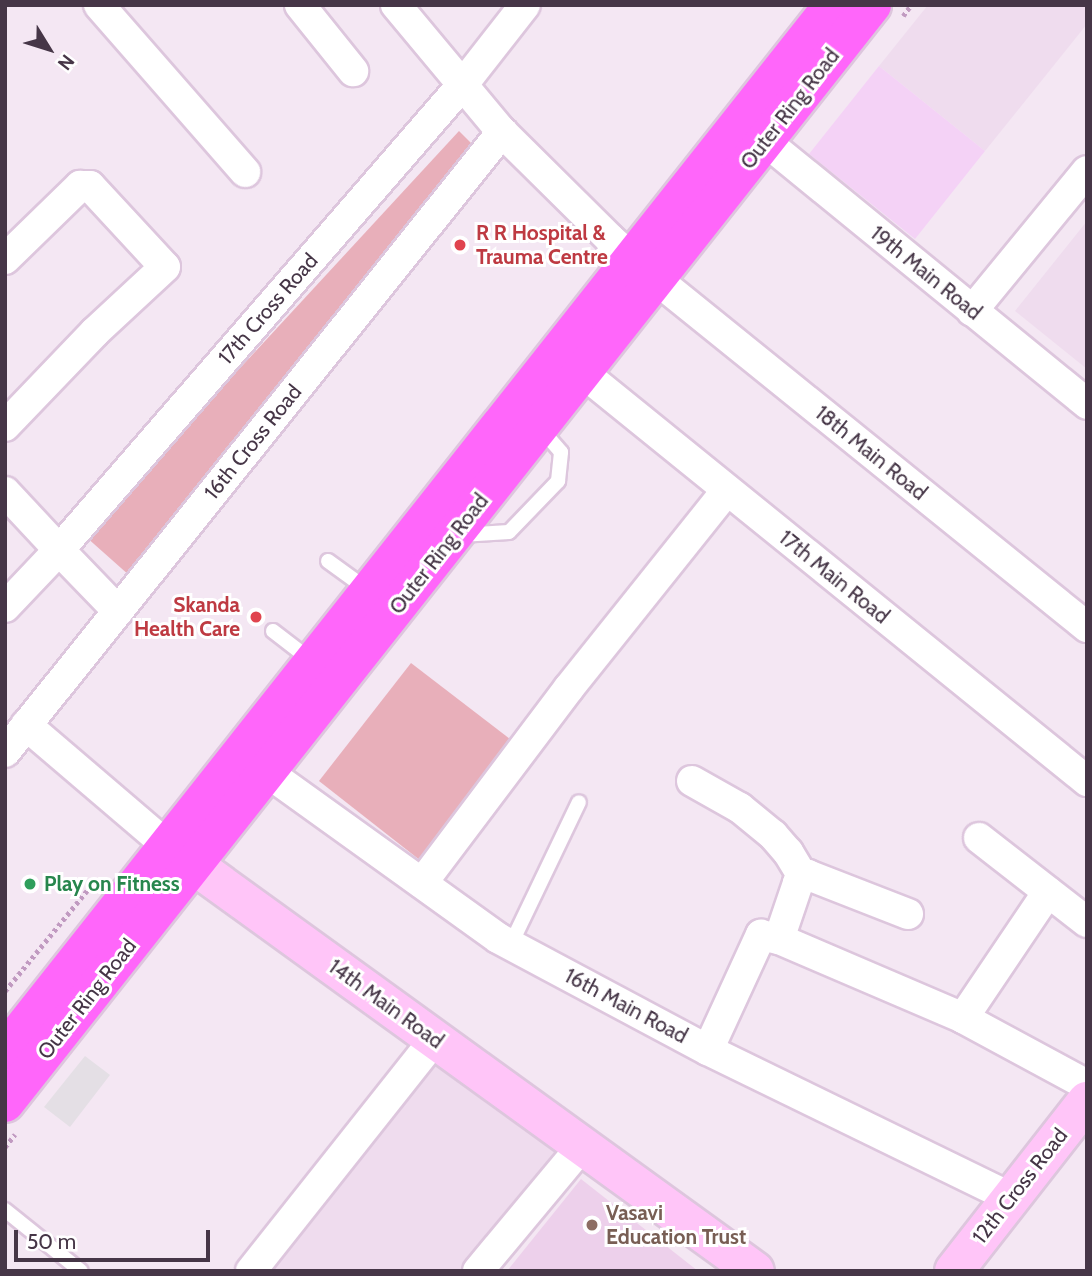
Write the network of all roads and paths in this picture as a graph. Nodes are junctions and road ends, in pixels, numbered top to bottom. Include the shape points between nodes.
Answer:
1 (99, 5) edge
2 (300, 5) edge
3 (397, 5) edge
4 (525, 5) edge
5 (833, 5) edge
6 (872, 5) edge
7 (353, 71) dead end
8 (464, 83) junction
9 (502, 132) junction
10 (765, 142) junction
11 (1087, 171) edge
12 (245, 172) dead end
13 (5, 259) edge
14 (644, 269) junction
15 (972, 311) junction
16 (582, 372) junction
17 (1087, 404) edge
18 (5, 426) edge
19 (727, 489) junction
20 (5, 492) edge
21 (59, 550) junction
22 (328, 561) dead end
23 (369, 591) junction
24 (5, 607) edge
25 (118, 611) junction
26 (1087, 627) edge
27 (273, 631) dead end
28 (313, 662) junction
29 (26, 725) junction
30 (5, 752) edge
31 (267, 772) junction
32 (692, 781) dead end
33 (1087, 781) edge
34 (579, 802) dead end
35 (979, 838) dead end
36 (181, 856) junction
37 (803, 877) junction
38 (98, 878) dead end
39 (422, 883) junction
40 (1048, 892) junction
41 (908, 914) dead end
42 (1087, 922) edge
43 (779, 939) junction
44 (511, 944) junction
45 (5, 990) edge
46 (963, 1018) junction
47 (435, 1039) junction
48 (708, 1050) junction
49 (5, 1051) edge
50 (1087, 1085) edge
51 (1087, 1101) edge
52 (5, 1104) edge
53 (582, 1146) junction
54 (1011, 1198) junction
55 (5, 1210) edge
56 (81, 1271) edge
57 (251, 1271) edge
58 (478, 1271) edge
59 (755, 1271) edge
60 (954, 1271) edge

1 - 12 street
2 - 7 street
3 - 8 street, 18th Main Road
4 - 8 street, 17th Cross Road
5 - 14 highway, Outer Ring Road
6 - 10 highway, Outer Ring Road
8 - 9 street, 18th Main Road
8 - 21 street, 17th Cross Road
9 - 14 street, 18th Main Road
9 - 25 street, 16th Cross Road
10 - 14 highway, Outer Ring Road
10 - 15 street, 19th Main Road
11 - 15 street
13 - 18 street via 80,186 90,186 165,267
14 - 16 highway, Outer Ring Road
14 - 23 highway, Outer Ring Road
14 - 26 street, 18th Main Road
15 - 17 street, 19th Main Road
16 - 19 street, 17th Main Road
16 - 31 highway, Outer Ring Road
19 - 33 street, 17th Main Road
19 - 39 street
20 - 21 street
21 - 24 street, 17th Cross Road
21 - 25 street
22 - 23 lane
23 - 28 highway, Outer Ring Road
25 - 29 street, 16th Cross Road
27 - 28 lane
28 - 36 highway, Outer Ring Road
29 - 30 street, 16th Cross Road
29 - 36 street, 14th Main Road
31 - 36 highway, Outer Ring Road
31 - 39 street, 16th Main Road
32 - 37 street via 740,808 773,835
34 - 44 lane
35 - 40 street
36 - 47 street, 14th Main Road
36 - 49 highway, Outer Ring Road
36 - 52 highway, Outer Ring Road
37 - 41 street via 814,876
37 - 43 street
38 - 45 path
39 - 44 street, 16th Main Road
40 - 42 street
40 - 46 street
43 - 46 street
43 - 48 street via 761,935
44 - 48 street, 16th Main Road
46 - 50 street
47 - 53 street, 14th Main Road
47 - 57 street
48 - 54 street, 16th Main Road
51 - 54 street, 12th Cross Road
53 - 58 street
53 - 59 street, 14th Main Road
54 - 60 street, 12th Cross Road
55 - 56 lane

